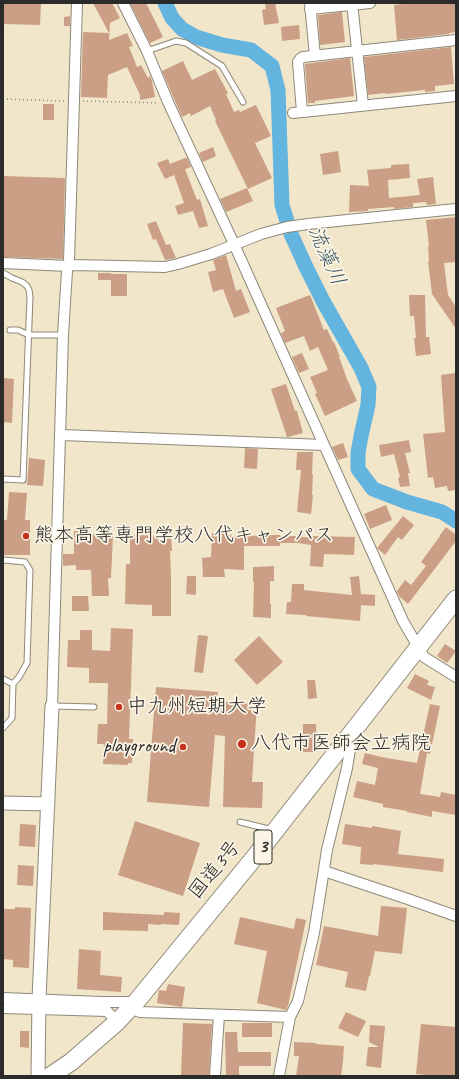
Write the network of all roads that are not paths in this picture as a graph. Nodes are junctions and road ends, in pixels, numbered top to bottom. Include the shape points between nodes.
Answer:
1 (77, 3) edge
2 (123, 3) edge
3 (370, 3) edge
4 (352, 4) edge
5 (310, 6) edge
6 (456, 40) edge
7 (147, 51) junction
8 (357, 51) junction
9 (315, 56) junction
10 (456, 96) edge
11 (242, 102) dead end
12 (363, 105) junction
13 (456, 209) edge
14 (234, 244) junction
15 (3, 263) edge
16 (68, 266) junction
17 (3, 273) edge
18 (10, 330) dead end
19 (29, 335) junction
20 (63, 335) junction
21 (61, 435) junction
22 (324, 445) junction
23 (3, 479) edge
24 (3, 560) edge
25 (456, 599) edge
26 (418, 647) junction
27 (456, 677) edge
28 (3, 679) edge
29 (13, 684) junction
30 (52, 706) junction
31 (94, 707) dead end
32 (3, 728) edge
33 (353, 731) junction
34 (3, 803) edge
35 (48, 804) junction
36 (240, 822) dead end
37 (276, 830) junction
38 (324, 871) junction
39 (456, 916) edge
40 (3, 998) edge
41 (101, 1002) junction
42 (39, 1004) junction
43 (133, 1005) junction
44 (3, 1008) edge
45 (219, 1015) junction
46 (112, 1017) junction
47 (290, 1017) junction
48 (38, 1076) edge
49 (50, 1076) edge
50 (215, 1076) edge
51 (279, 1076) edge

1 - 16 street
2 - 7 street
3 - 4 street
4 - 5 street
4 - 8 street
5 - 9 street
6 - 8 street
7 - 11 lane via 176,41 186,43 222,66
7 - 14 street
8 - 9 street
8 - 12 street
9 - 12 street via 303,57 298,62 298,112
10 - 12 street
13 - 14 street via 287,227
14 - 16 street via 211,254 165,267
14 - 22 street
15 - 16 street
16 - 20 street
17 - 19 lane via 22,282 29,290
18 - 19 lane via 18,330
19 - 20 lane
19 - 23 lane via 23,480
20 - 21 street
21 - 22 street
21 - 30 street
22 - 26 street via 403,621
24 - 29 lane via 25,562 30,570 26,663
25 - 26 highway, 国道3号 / 3
26 - 27 street via 424,657
26 - 33 highway, 国道3号 / 3
28 - 29 lane
29 - 32 lane via 12,718
30 - 31 lane
30 - 35 street
33 - 37 highway, 国道3号 / 3
33 - 38 street
34 - 35 street
35 - 42 street
36 - 37 lane
37 - 43 highway, 国道3号 / 3
38 - 39 street
38 - 47 street via 298,1001
40 - 42 street
41 - 42 street
41 - 43 street
41 - 46 street
42 - 44 street
42 - 46 street
42 - 48 street
43 - 45 street via 140,1012
43 - 46 highway, 国道3号 / 3
45 - 47 street
45 - 50 street
46 - 49 highway, 国道3号 / 3 via 71,1062
47 - 51 street

